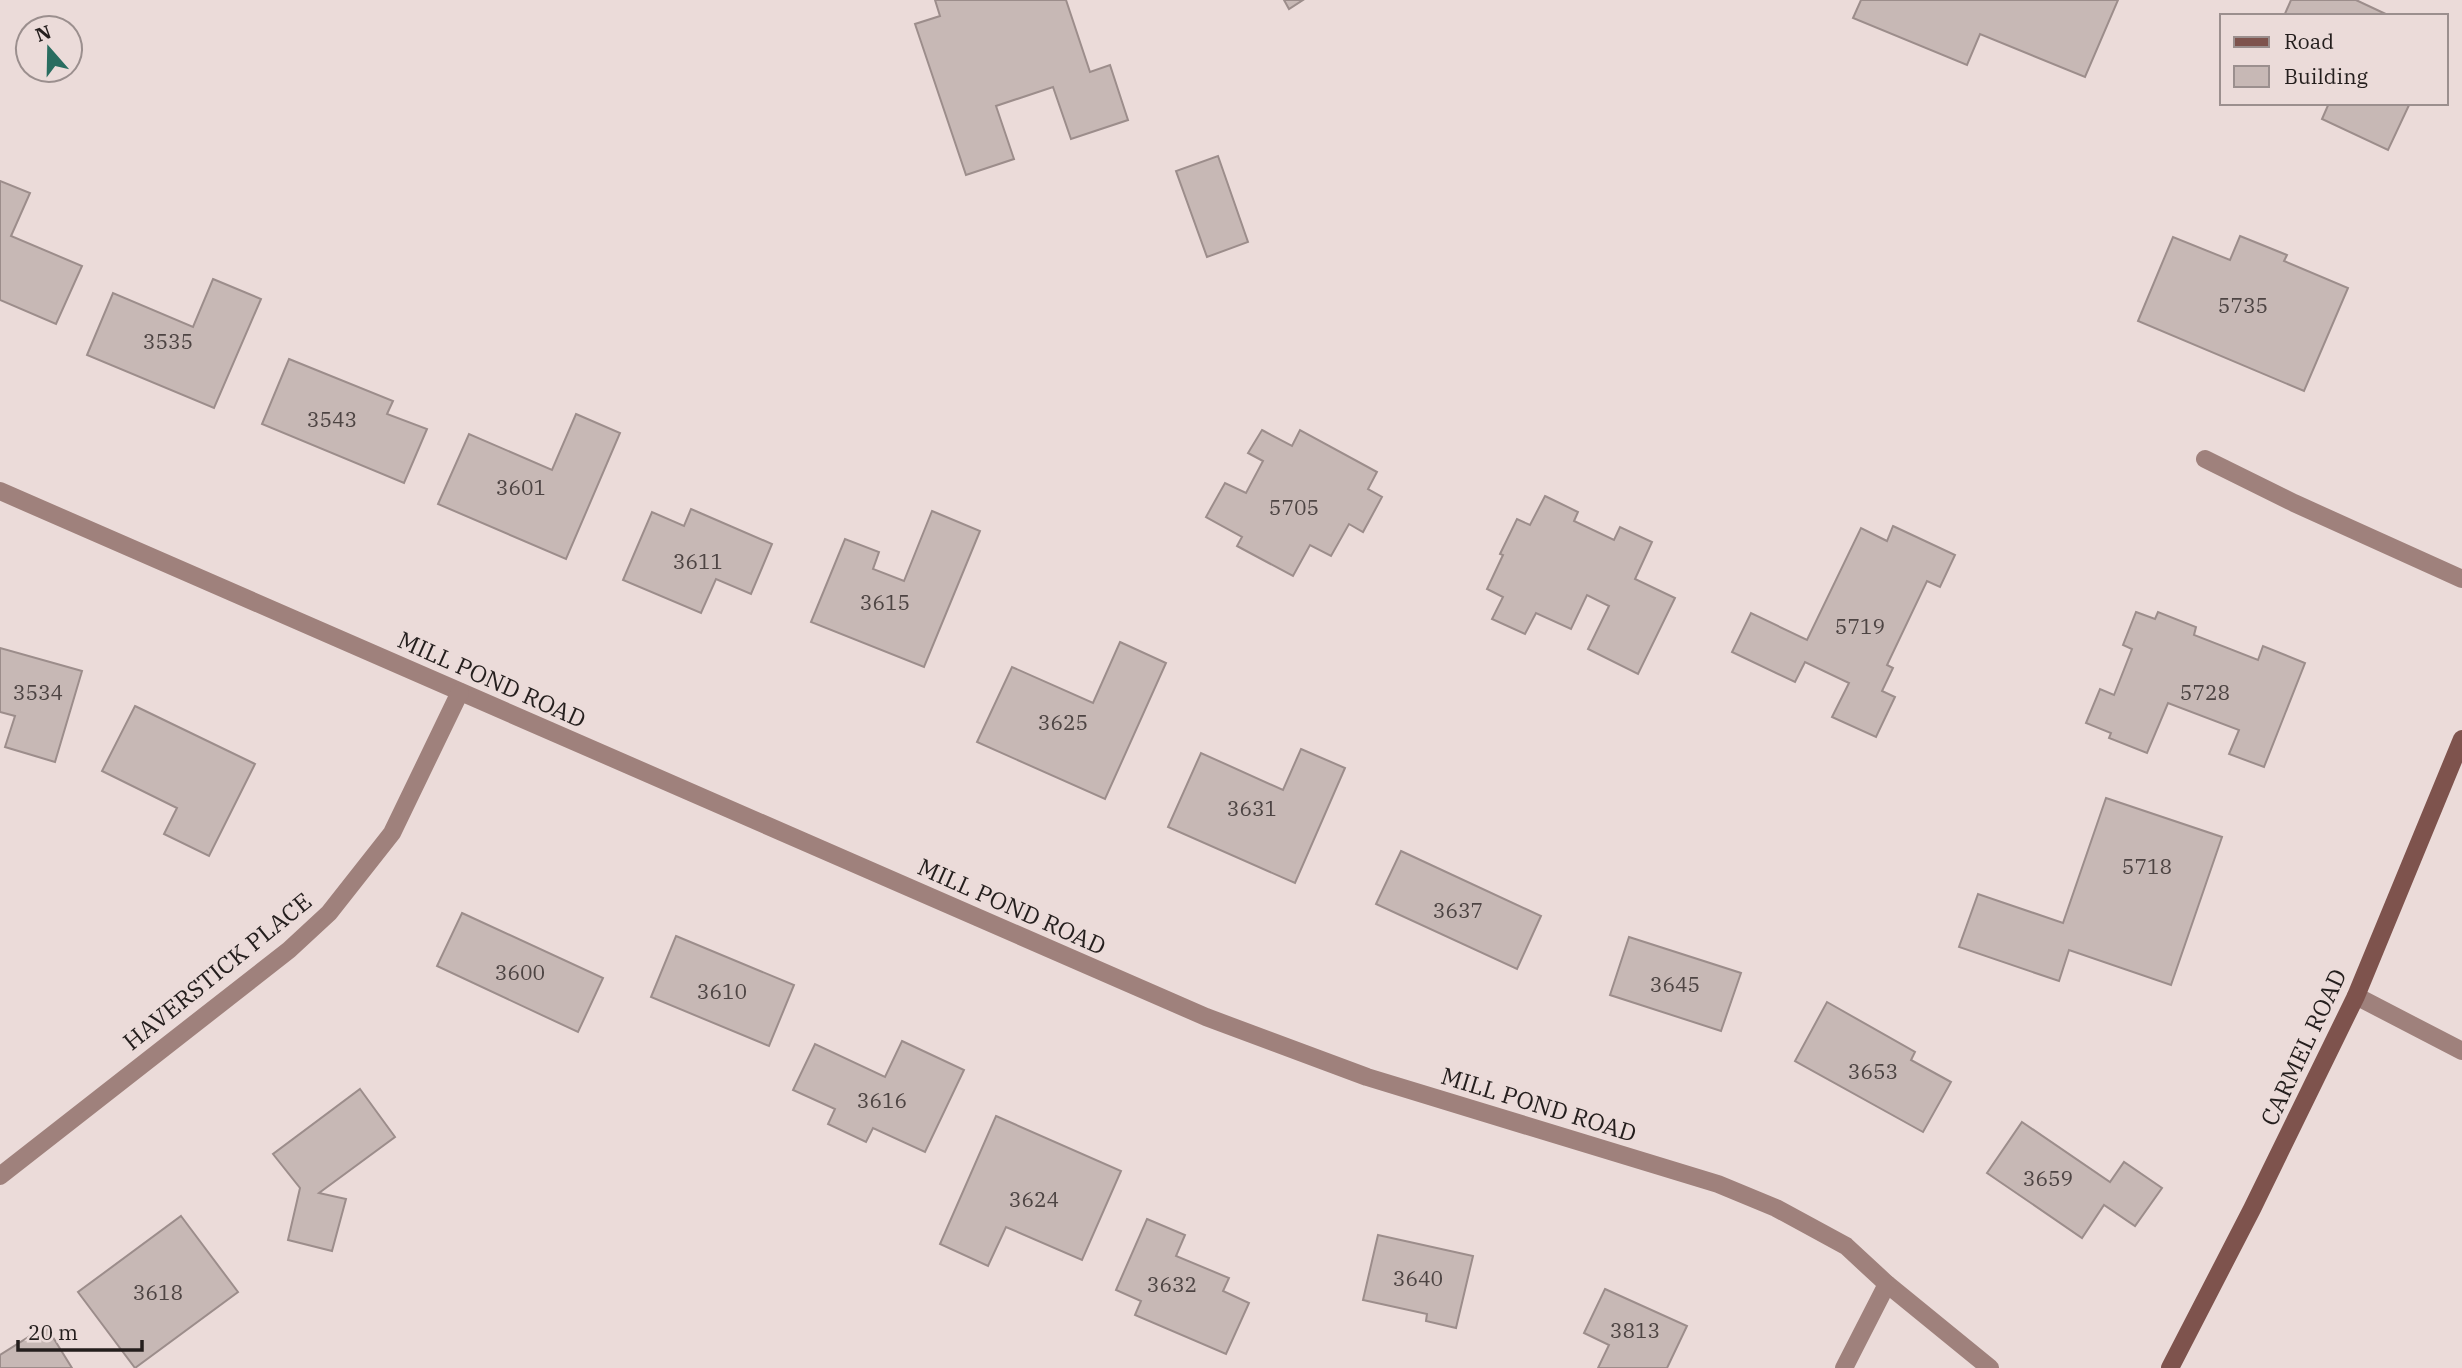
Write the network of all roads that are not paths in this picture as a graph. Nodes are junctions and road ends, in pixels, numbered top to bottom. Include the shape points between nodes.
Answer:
1 (2205, 459) dead end
2 (0, 491) edge
3 (2462, 579) edge
4 (460, 692) junction
5 (2462, 739) edge
6 (2356, 996) junction
7 (2462, 1051) edge
8 (0, 1176) edge
9 (1887, 1284) junction
10 (1844, 1368) edge
11 (1990, 1368) edge
12 (2170, 1368) edge

1 - 3 street
2 - 4 street, MILL POND ROAD
4 - 8 street, HAVERSTICK PLACE via 393,833 329,913 289,950
4 - 9 street, MILL POND ROAD via 1206,1017 1367,1077 1718,1184 1765,1203 1846,1246
5 - 6 main road, CARMEL ROAD
6 - 7 street
6 - 12 main road, CARMEL ROAD
9 - 10 street
9 - 11 street, MILL POND ROAD

